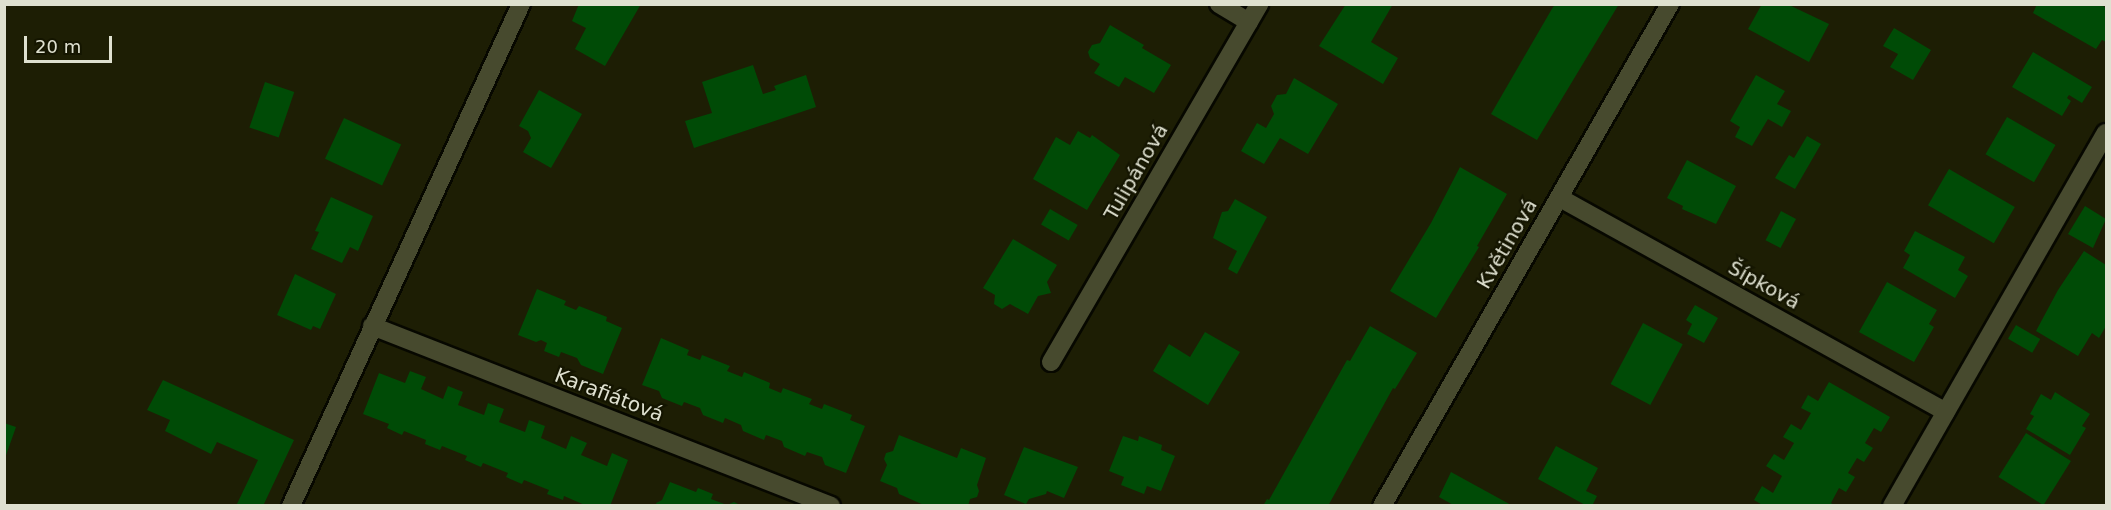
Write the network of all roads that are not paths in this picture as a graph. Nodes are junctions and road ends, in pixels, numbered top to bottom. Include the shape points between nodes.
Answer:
1 (521, 4) edge
2 (1219, 4) edge
3 (1259, 4) edge
4 (1670, 4) edge
5 (1249, 22) junction
6 (2106, 133) edge
7 (1560, 198) junction
8 (372, 326) junction
9 (1051, 362) dead end
10 (1946, 412) junction
11 (291, 506) edge
12 (831, 506) edge
13 (1382, 506) edge
14 (1892, 506) edge

1 - 8 street
2 - 5 street
3 - 5 street, Tulipánová
4 - 7 street, Květinová
5 - 9 street, Tulipánová
6 - 10 street
7 - 10 street, Šípková
7 - 13 street, Květinová
8 - 11 street
8 - 12 street, Karafiátová
10 - 14 street

